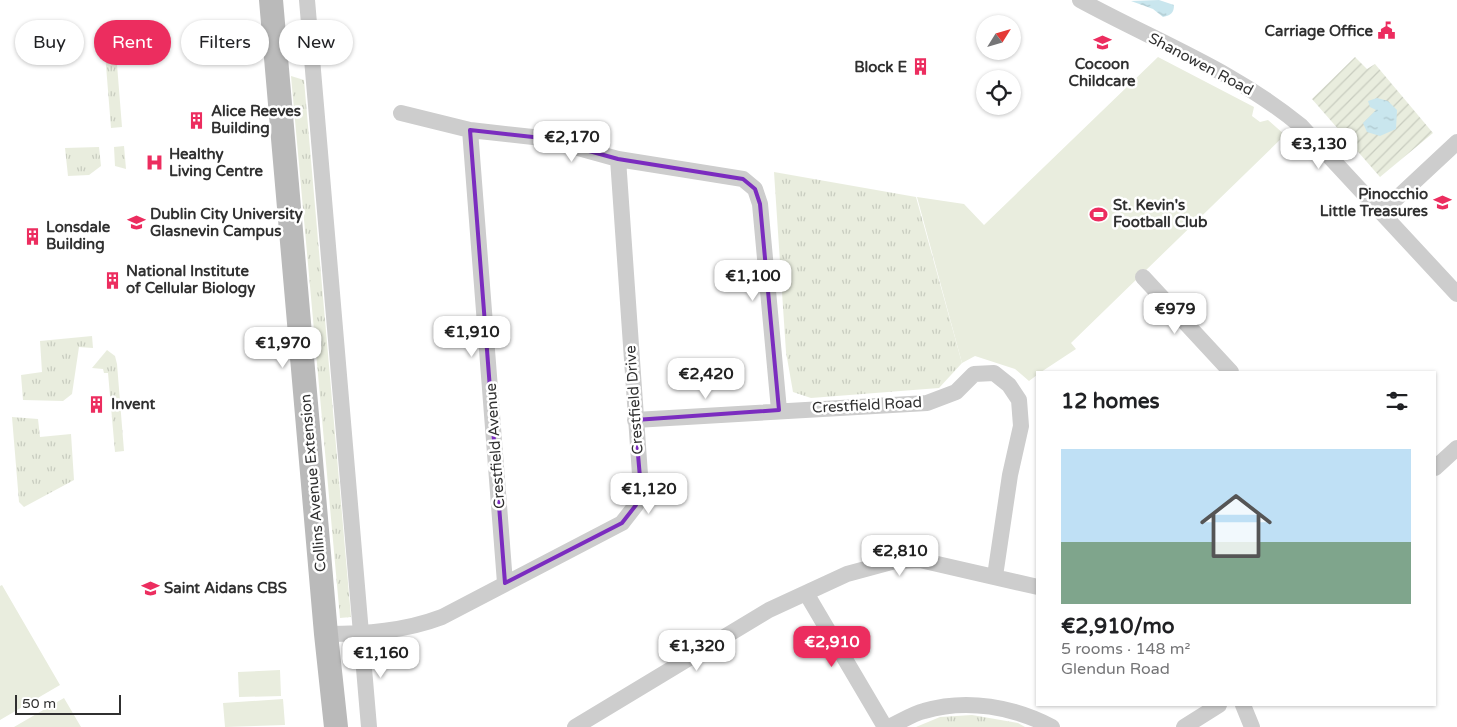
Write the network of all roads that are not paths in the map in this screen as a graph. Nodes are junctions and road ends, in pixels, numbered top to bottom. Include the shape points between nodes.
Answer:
1 (271, 0) edge
2 (307, 0) edge
3 (1080, 0) edge
4 (401, 113) dead end
5 (470, 130) junction
6 (1457, 142) edge
7 (618, 159) junction
8 (1382, 212) junction
9 (1143, 276) dead end
10 (1457, 294) edge
11 (1230, 371) edge
12 (779, 410) junction
13 (635, 420) junction
14 (1457, 448) edge
15 (1436, 467) edge
16 (995, 576) junction
17 (505, 583) junction
18 (1036, 586) edge
19 (806, 593) junction
20 (326, 634) junction
21 (362, 634) junction
22 (1217, 706) edge
23 (1242, 706) edge
24 (336, 727) edge
25 (369, 727) edge
26 (575, 727) edge
27 (887, 727) edge
28 (1052, 727) edge
29 (1184, 727) edge
30 (1252, 727) edge

1 - 20 main road, Collins Avenue Extension
2 - 21 street
3 - 8 street, Shanowen Road via 1206,63 1276,105 1301,126
4 - 5 street
5 - 7 street via 542,138
5 - 17 street, Crestfield Avenue
6 - 8 street
7 - 12 street via 743,179 755,189 760,204
7 - 13 street, Crestfield Drive
8 - 10 street, Shanowen Road
9 - 11 street
12 - 13 street, Crestfield Road
12 - 16 street, Crestfield Road via 927,403 956,392 974,374 994,373 1009,385 1019,400 1021,426
13 - 17 street, Crestfield Drive via 642,489 636,506 622,523
14 - 15 street
16 - 18 street
16 - 19 street via 920,560 895,562 847,574
17 - 21 street, Crestfield Drive via 419,626
19 - 26 street via 768,610
19 - 27 street
20 - 21 street, Crestfield Drive
20 - 24 main road, Collins Avenue Extension
21 - 25 street
22 - 29 street
23 - 30 street
27 - 28 street via 924,711 982,705 1026,714

